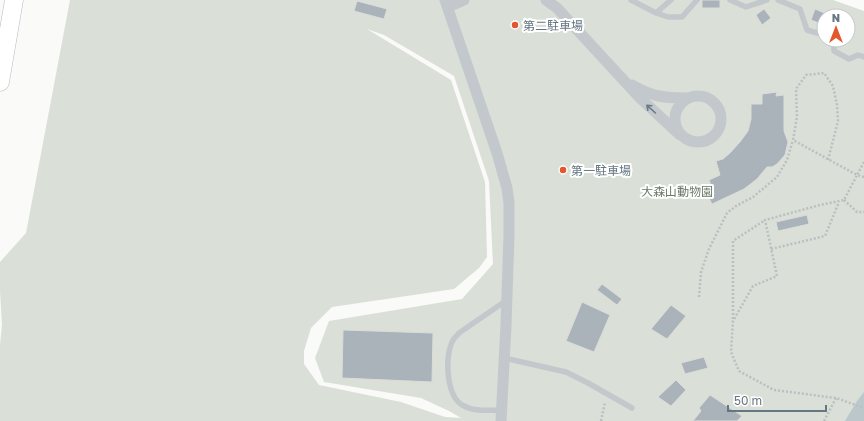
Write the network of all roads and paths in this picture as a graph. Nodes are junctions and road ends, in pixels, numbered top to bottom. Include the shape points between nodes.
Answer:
1 (14, 0) edge
2 (464, 0) edge
3 (546, 0) edge
4 (631, 0) edge
5 (671, 0) edge
6 (697, 0) edge
7 (730, 0) edge
8 (767, 0) edge
9 (778, 0) edge
10 (447, 3) edge
11 (656, 13) junction
12 (816, 33) edge
13 (834, 48) edge
14 (864, 57) edge
15 (625, 81) junction
16 (0, 82) edge
17 (687, 98) junction
18 (680, 135) junction
19 (793, 140) junction
20 (828, 160) junction
21 (864, 162) edge
22 (857, 175) junction
23 (864, 177) edge
24 (844, 200) junction
25 (839, 201) junction
26 (864, 212) edge
27 (764, 220) junction
28 (771, 249) junction
29 (699, 297) dead end
30 (506, 300) junction
31 (733, 324) junction
32 (504, 358) junction
33 (608, 394) junction
34 (836, 398) junction
35 (632, 408) dead end
36 (864, 408) edge
37 (501, 416) edge
38 (601, 421) edge
39 (824, 421) edge

1 - 16 highway
2 - 10 street
3 - 15 street via 557,8
4 - 11 lane
5 - 11 lane
6 - 11 lane via 682,17 668,17
7 - 8 lane via 746,6
9 - 12 lane via 800,9 807,30
10 - 30 street via 507,188
13 - 14 lane via 834,51 849,58 858,55
15 - 17 street via 656,96
18 -> 15 street
17 - 18 street via 682,100 674,113 674,121
17 - 18 street via 696,95 712,100 717,105 721,120 715,135 708,140 693,142
19 - 20 path
19 - 20 path via 797,117 796,89 806,75 824,73 833,86 838,121
19 - 29 path via 787,160 777,177 753,197 727,213 701,272
20 - 22 path
21 - 22 path
22 - 23 path
22 - 24 path
24 - 25 path
24 - 26 path via 857,212
25 - 27 path
25 - 28 path via 825,236
27 - 28 path
27 - 31 path via 733,241
28 - 31 path via 778,276 753,286
30 - 32 street
30 - 37 lane via 459,333 450,350 448,369 453,396 464,407
31 - 34 path via 731,352 739,371 774,390
32 - 33 lane via 566,372
32 - 37 street
33 - 35 lane
33 - 38 path
34 - 36 path
34 - 39 path

